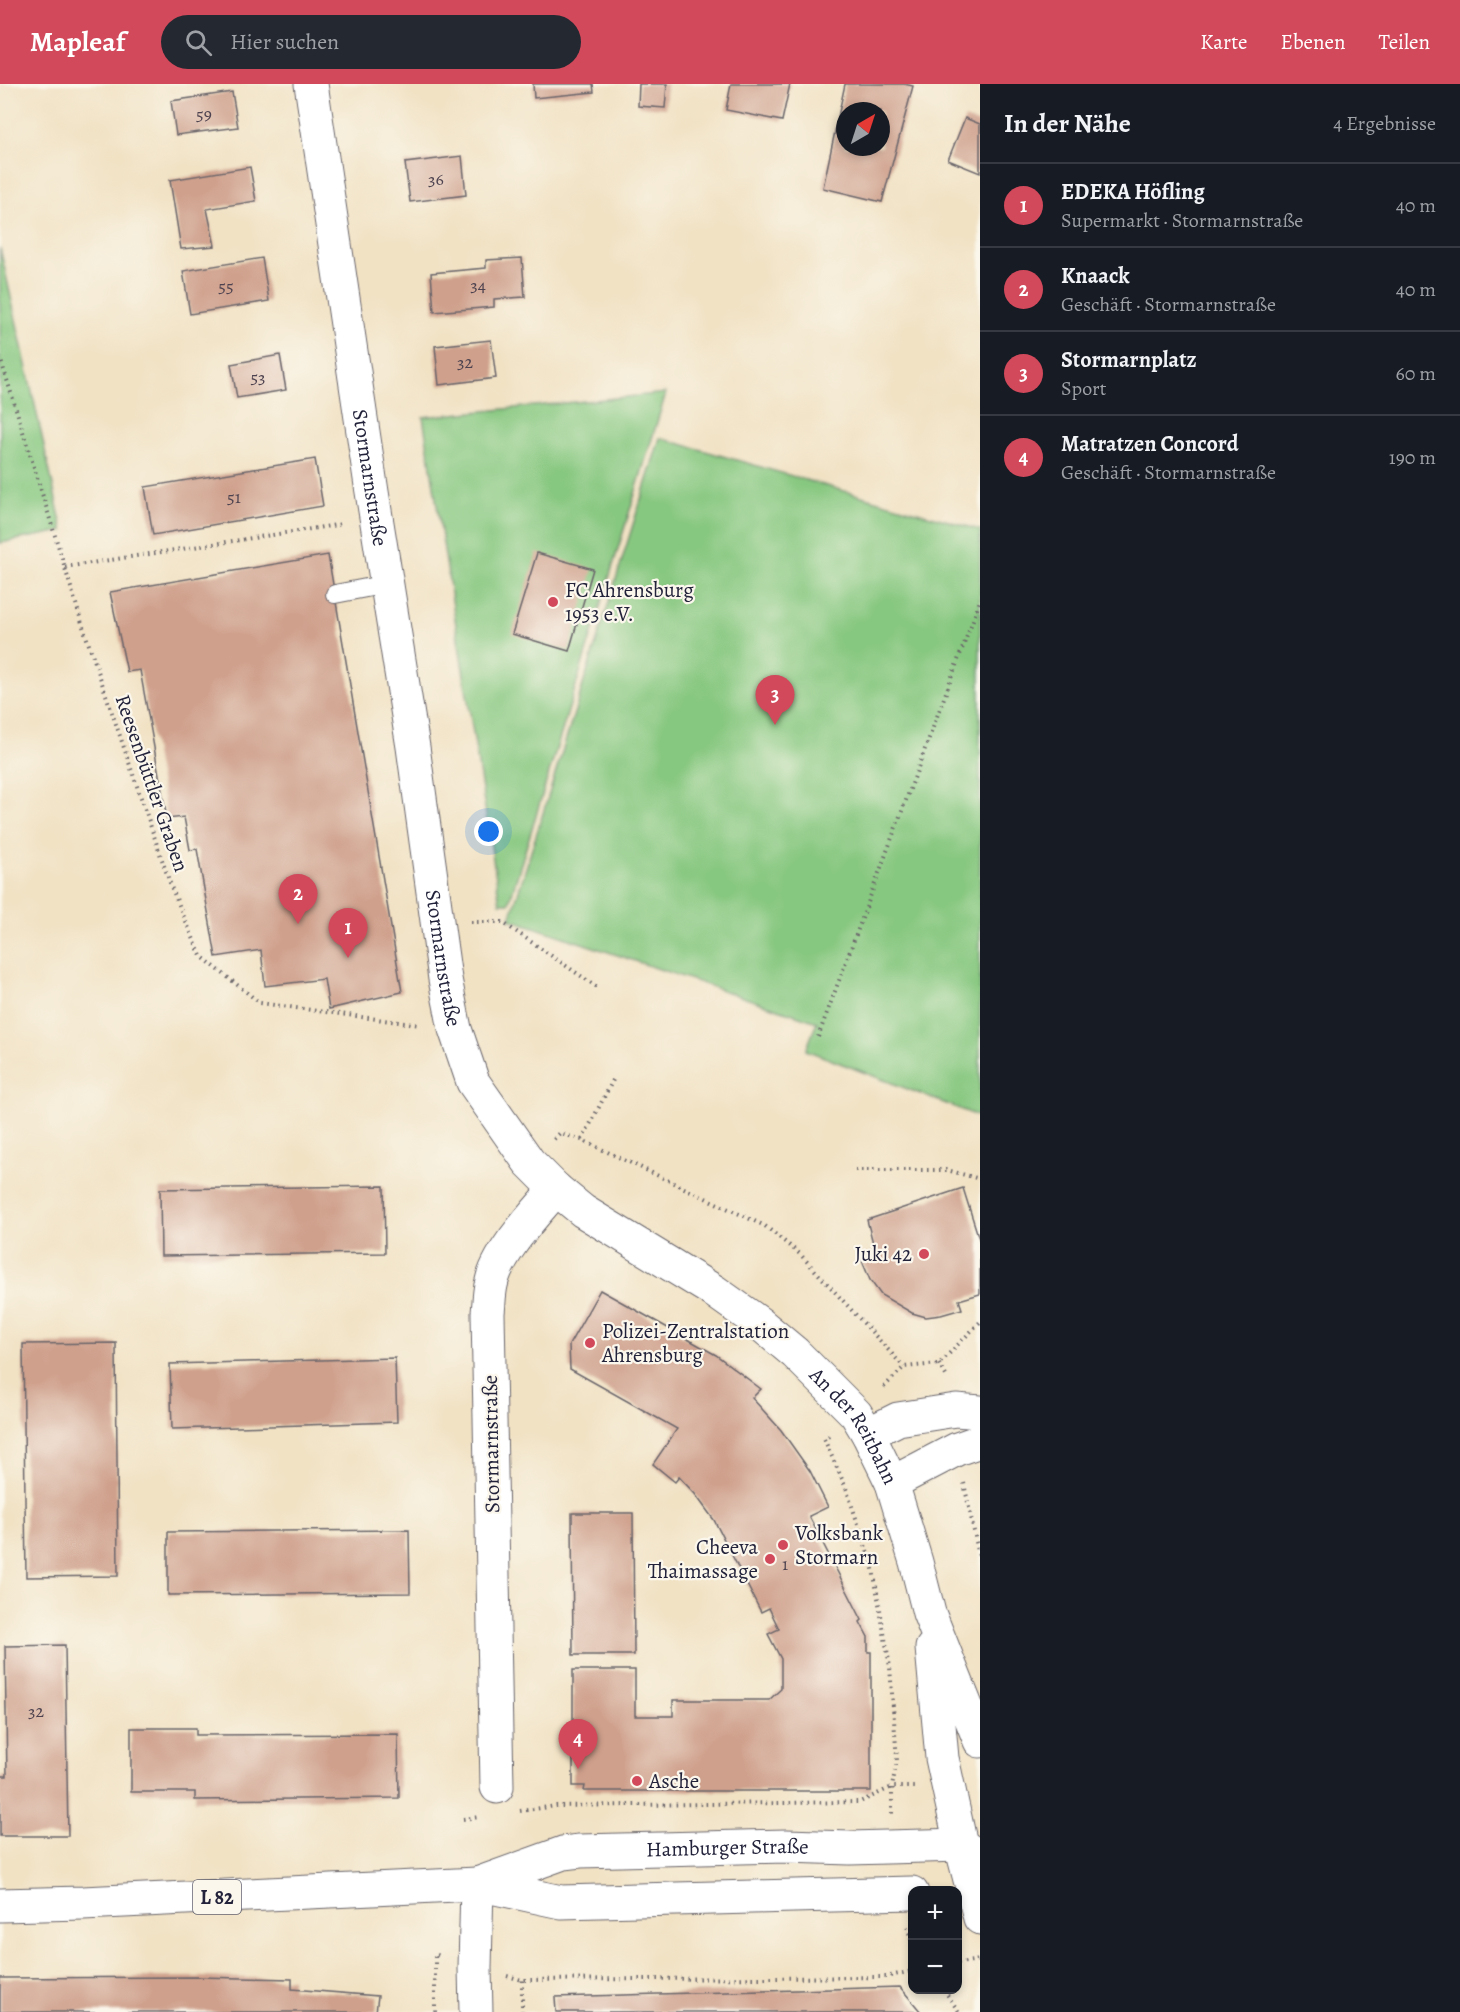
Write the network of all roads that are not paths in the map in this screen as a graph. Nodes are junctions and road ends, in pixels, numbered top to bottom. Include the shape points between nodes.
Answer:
1 (311, 84) edge
2 (387, 584) junction
3 (335, 594) dead end
4 (556, 1189) junction
5 (980, 1412) edge
6 (868, 1434) junction
7 (968, 1445) edge
8 (892, 1483) junction
9 (929, 1613) junction
10 (980, 1741) edge
11 (506, 1799) road end
12 (970, 1851) edge
13 (477, 1884) junction
14 (908, 1893) edge
15 (972, 1898) edge
16 (0, 1905) edge
17 (476, 2012) edge

1 - 2 street, Stormarnstraße
2 - 3 lane
2 - 4 street, Stormarnstraße via 455,1029 473,1082 529,1162
4 - 6 street, An der Reitbahn via 759,1323 836,1392
4 - 11 street, Stormarnstraße via 523,1227 501,1261 491,1284 488,1313
5 - 6 street via 956,1410 898,1419
6 - 8 street, An der Reitbahn
7 - 8 street
8 - 9 street, An der Reitbahn
9 - 10 street, An der Reitbahn
9 - 12 street, An der Reitbahn via 942,1758
12 - 13 street, Hamburger Straße / L 82 via 786,1846 562,1852
12 - 15 street, An der Reitbahn
13 - 14 street, Hamburger Straße / L 82 via 561,1902
13 - 16 street, Hamburger Straße / L 82
13 - 17 street

